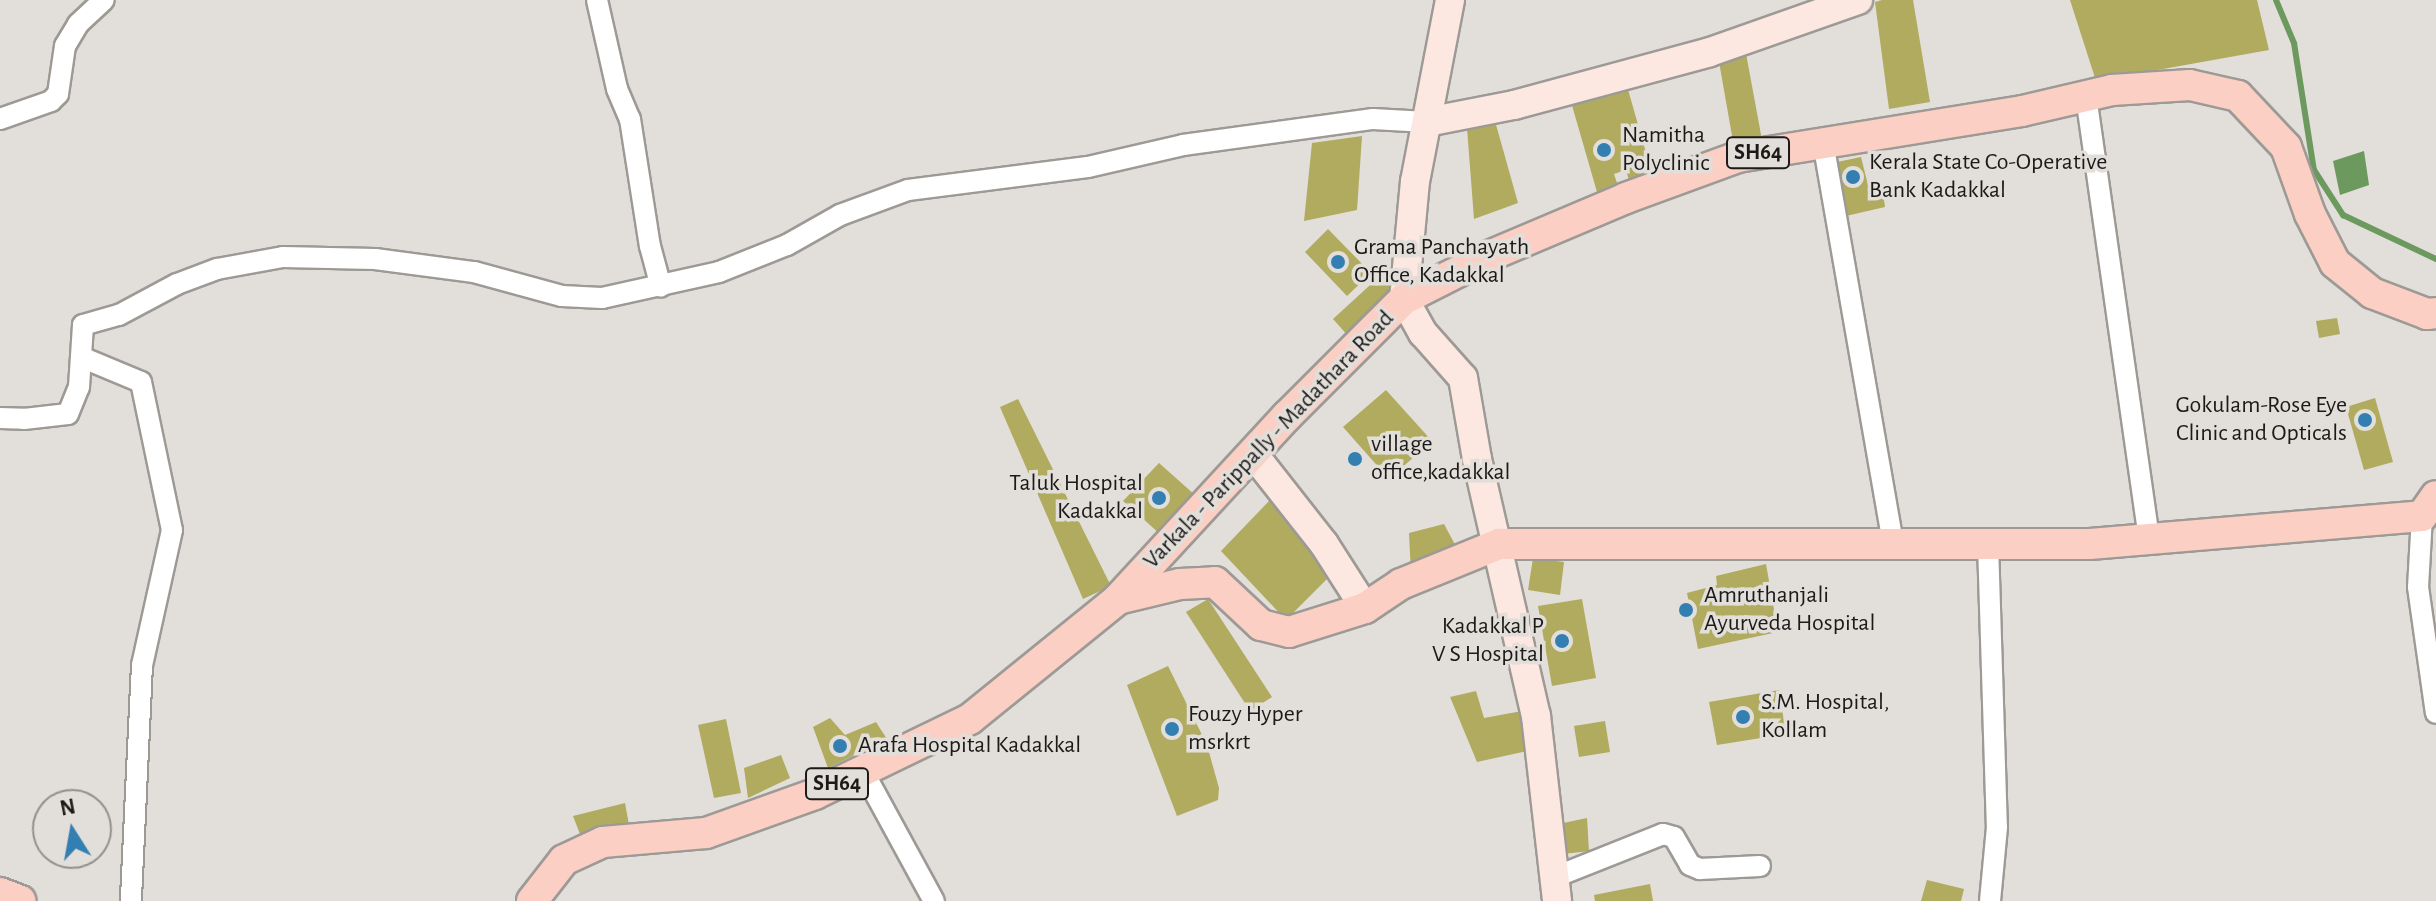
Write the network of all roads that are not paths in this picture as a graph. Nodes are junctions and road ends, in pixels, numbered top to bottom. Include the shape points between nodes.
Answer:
1 (104, 0) edge
2 (597, 0) edge
3 (1450, 0) edge
4 (1858, 0) edge
5 (2086, 96) junction
6 (0, 119) edge
7 (1427, 122) junction
8 (1823, 142) junction
9 (661, 287) junction
10 (1404, 299) junction
11 (2436, 313) edge
12 (81, 357) junction
13 (0, 418) edge
14 (1254, 455) junction
15 (2431, 506) edge
16 (2149, 539) junction
17 (1499, 544) junction
18 (1893, 544) junction
19 (1988, 544) junction
20 (1118, 599) junction
21 (1365, 608) junction
22 (2436, 713) edge
23 (863, 771) junction
24 (1760, 866) dead end
25 (1556, 889) edge
26 (0, 893) edge
27 (21, 901) edge
28 (131, 901) edge
29 (532, 901) edge
30 (934, 901) edge
31 (1990, 901) edge

1 - 6 street via 78,24 65,46 58,94
2 - 9 street via 617,89 630,119
3 - 7 street
4 - 7 street via 1710,52 1514,105
5 - 8 main road, Varkala - Parippally - Madathara Road / SH64
5 - 11 main road, Varkala - Parippally - Madathara Road / SH64 via 2190,85 2238,96 2286,147 2335,263 2372,293
5 - 16 street
7 - 9 street via 1373,119 1183,145 1088,167 908,190 840,215 743,263
7 - 10 street via 1415,181
8 - 10 main road, Varkala - Parippally - Madathara Road / SH64 via 1738,157 1626,198
8 - 18 street
9 - 12 street via 577,297 458,270 375,259 283,257 190,278 119,315 83,325
10 - 14 main road, Varkala - Parippally - Madathara Road / SH64
10 - 17 street via 1423,333 1463,378
12 - 13 street via 79,387 68,414
12 - 28 street via 141,382 172,530 142,665
14 - 20 main road, Varkala - Parippally - Madathara Road / SH64
14 - 21 street via 1324,544
15 - 16 main road
15 - 22 street via 2418,587
16 - 19 main road
17 - 18 main road
17 - 21 main road via 1401,584
17 - 25 street via 1536,716
18 - 19 main road
19 - 31 street via 1997,827
20 - 21 main road via 1180,584 1215,582 1261,625 1289,632
20 - 23 main road, Varkala - Parippally - Madathara Road / SH64 via 970,719
23 - 29 main road, Varkala - Parippally - Madathara Road / SH64 via 706,833 603,842 564,860
23 - 30 street
24 - 25 street via 1700,869 1690,865 1674,837 1663,834
26 - 27 main road

